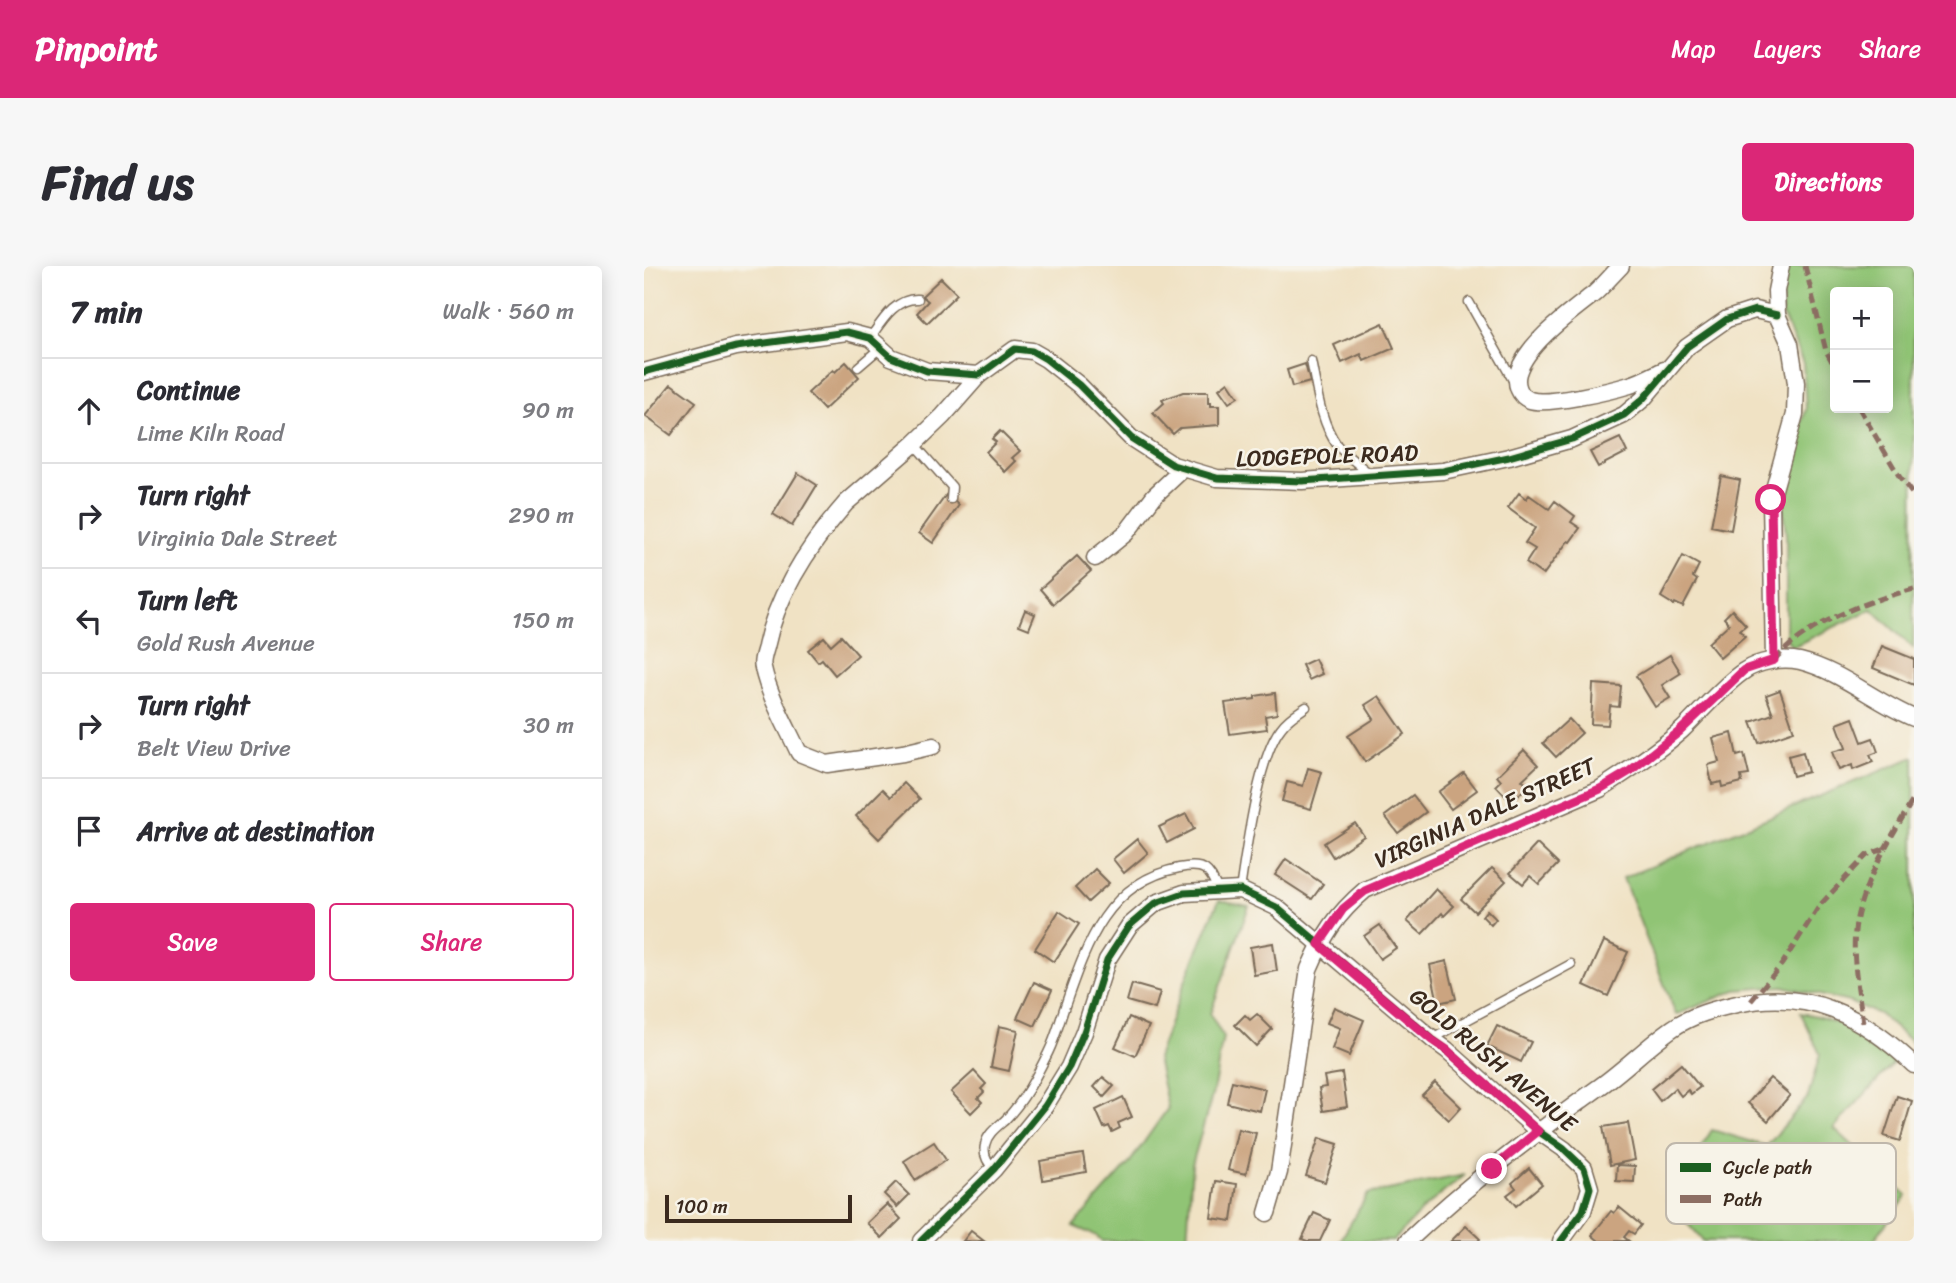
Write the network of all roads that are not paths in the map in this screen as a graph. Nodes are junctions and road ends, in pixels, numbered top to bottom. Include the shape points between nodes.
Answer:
1 (1621, 266) edge
2 (1781, 266) edge
3 (918, 299) dead end
4 (1469, 302) dead end
5 (1777, 315) junction
6 (874, 343) junction
7 (1311, 361) dead end
8 (858, 367) dead end
9 (1669, 367) junction
10 (644, 372) edge
11 (979, 375) junction
12 (1519, 391) junction
13 (914, 444) junction
14 (1184, 468) junction
15 (1372, 476) junction
16 (951, 499) dead end
17 (1095, 558) dead end
18 (1774, 660) junction
19 (1306, 707) dead end
20 (1914, 718) edge
21 (933, 746) dead end
22 (1240, 890) junction
23 (1218, 891) junction
24 (1319, 944) junction
25 (1571, 964) dead end
26 (1432, 1040) junction
27 (1914, 1065) edge
28 (1538, 1131) junction
29 (994, 1168) junction
30 (1266, 1213) dead end
31 (921, 1241) edge
32 (1408, 1241) edge
33 (1560, 1241) edge

1 - 12 street via 1535,346 1518,372
2 - 5 street
3 - 6 lane via 905,300 896,307
4 - 12 lane
5 - 9 street, LODGEPOLE ROAD via 1755,310 1727,319 1687,347
5 - 18 street via 1790,344 1797,383 1795,414 1771,500
6 - 8 lane
6 - 10 street via 847,332 736,347
6 - 11 street via 891,358 927,371
7 - 15 lane via 1328,428 1338,446
9 - 12 street via 1632,385 1591,394 1544,401 1531,400
9 - 15 street, LODGEPOLE ROAD via 1624,415 1572,439 1443,471
11 - 13 street, LODGEPOLE ROAD
11 - 14 street, LODGEPOLE ROAD via 1015,349 1032,351 1079,385 1131,438
13 - 16 lane via 952,487
13 - 21 street, LODGEPOLE ROAD via 846,503 807,554 770,625 762,666 799,753 827,764
14 - 15 street, LODGEPOLE ROAD via 1217,478 1302,481
14 - 17 street via 1154,496 1126,533
18 - 20 street, VIRGINIA DALE STREET via 1798,660 1821,668
18 - 24 street, VIRGINIA DALE STREET via 1744,670 1679,732 1600,789 1365,891 1343,909
19 - 22 lane via 1280,728 1273,743 1262,775
22 - 23 street, GOLD RUSH AVENUE
22 - 24 street, GOLD RUSH AVENUE via 1276,907
23 - 29 street, GOLD RUSH AVENUE via 1184,892 1156,903 1129,926 1107,960 1069,1067 1045,1106
23 - 29 lane via 1211,873 1189,866 1155,876 1113,904 1085,950 1038,1072 1014,1110 988,1136 984,1147
24 - 26 street, GOLD RUSH AVENUE
24 - 30 street, VIRGINIA DALE STREET via 1309,969 1279,1172
25 - 26 lane
26 - 28 street, GOLD RUSH AVENUE
27 - 28 street via 1862,1023 1802,1000 1759,999 1711,1009 1674,1028
28 - 32 street
28 - 33 street, GOLD RUSH AVENUE via 1584,1168 1590,1188 1583,1211
29 - 31 street, GOLD RUSH AVENUE

